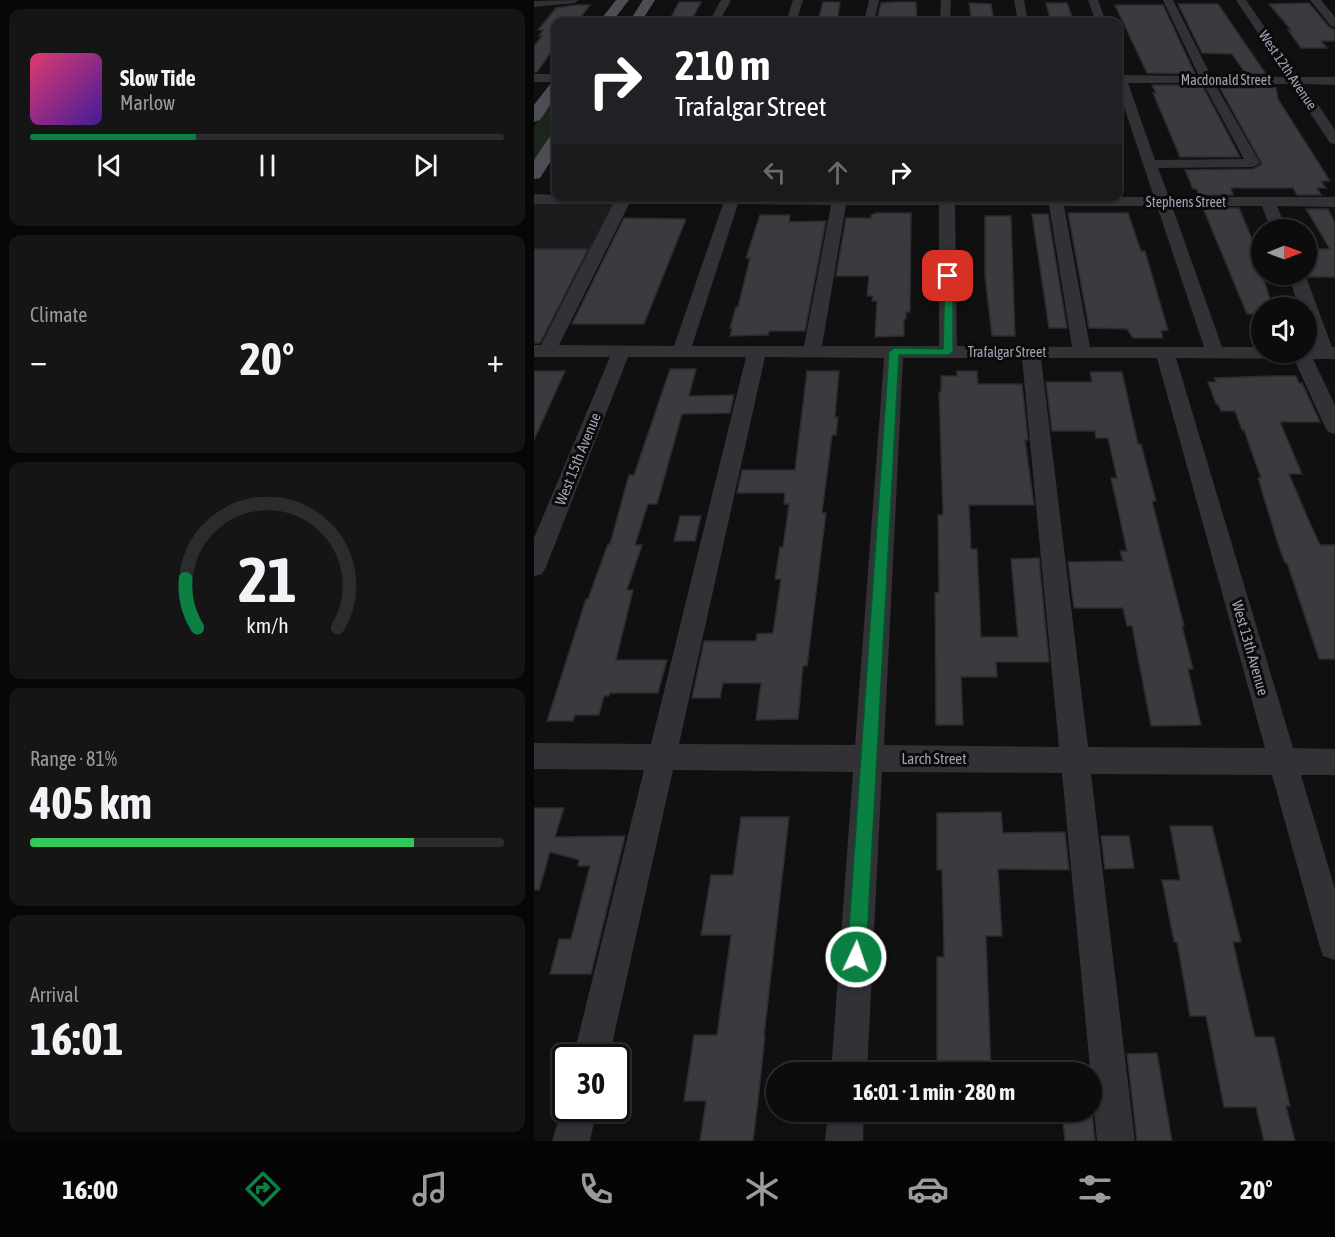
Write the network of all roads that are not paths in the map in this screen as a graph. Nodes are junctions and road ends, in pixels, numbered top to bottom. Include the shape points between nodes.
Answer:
1 (574, 0) edge
2 (623, 0) edge
3 (650, 0) edge
4 (726, 0) edge
5 (798, 0) edge
6 (874, 0) edge
7 (946, 0) edge
8 (1019, 0) edge
9 (1093, 0) edge
10 (1168, 0) edge
11 (1241, 0) edge
12 (1315, 0) edge
13 (535, 5) edge
14 (608, 18) edge
15 (638, 18) edge
16 (716, 18) edge
17 (792, 18) edge
18 (870, 18) edge
19 (945, 18) edge
20 (1022, 18) edge
21 (1100, 18) edge
22 (1335, 24) edge
23 (1122, 77) edge
24 (534, 78) edge
25 (552, 78) edge
26 (1207, 80) junction
27 (1295, 81) junction
28 (1335, 81) edge
29 (1122, 88) edge
30 (552, 92) edge
31 (535, 116) edge
32 (1335, 140) edge
33 (552, 146) edge
34 (1149, 164) junction
35 (534, 174) edge
36 (534, 199) edge
37 (552, 199) edge
38 (622, 201) edge
39 (732, 201) edge
40 (838, 201) edge
41 (947, 201) edge
42 (1055, 201) edge
43 (1122, 201) edge
44 (1163, 202) junction
45 (1268, 202) junction
46 (1335, 202) edge
47 (1275, 219) edge
48 (1301, 285) edge
49 (541, 351) edge
50 (621, 352) junction
51 (681, 352) junction
52 (757, 352) junction
53 (812, 352) junction
54 (894, 352) junction
55 (948, 352) junction
56 (1031, 352) junction
57 (1082, 352) junction
58 (1165, 352) junction
59 (1215, 352) junction
60 (1251, 352) edge
61 (1330, 353) edge
62 (1306, 363) edge
63 (1335, 427) edge
64 (534, 567) edge
65 (534, 756) edge
66 (661, 756) junction
67 (868, 759) junction
68 (1075, 759) junction
69 (1283, 761) junction
70 (1335, 762) edge
71 (1335, 944) edge
72 (594, 1044) edge
73 (850, 1062) edge
74 (576, 1122) edge
75 (845, 1122) edge
76 (571, 1141) edge
77 (844, 1141) edge
78 (1116, 1141) edge

1 - 13 street
2 - 14 main road
3 - 15 main road
4 - 16 street
5 - 17 street
6 - 18 street
7 - 19 street
8 - 20 street
9 - 21 street
10 - 26 street
11 - 27 street, West 12th Avenue
12 - 22 street
23 - 26 street, Macdonald Street
24 - 25 street
26 - 27 street, Macdonald Street
26 - 34 street via 1253,163
27 - 28 street, Macdonald Street
27 - 32 street, West 12th Avenue
29 - 34 street
30 - 31 main road
33 - 35 main road
34 - 44 street
36 - 37 street, Stephens Street
38 - 49 street
39 - 51 street
40 - 53 street
41 - 55 street
42 - 57 street
43 - 44 street, Stephens Street
44 - 45 street, Stephens Street
44 - 59 street
45 - 46 street, Stephens Street
45 - 47 street
48 - 61 street
49 - 50 street, Trafalgar Street
50 - 51 street, Trafalgar Street
50 - 64 street, West 15th Avenue
51 - 52 street, Trafalgar Street
52 - 53 street, Trafalgar Street
52 - 66 street
53 - 54 street, Trafalgar Street
54 - 55 street, Trafalgar Street
54 - 67 street
55 - 56 street, Trafalgar Street
56 - 57 street, Trafalgar Street
56 - 68 street
57 - 58 street, Trafalgar Street
58 - 59 street, Trafalgar Street
58 - 69 street, West 13th Avenue
59 - 60 street, Trafalgar Street
62 - 63 street
65 - 66 street, Larch Street
66 - 67 street, Larch Street
66 - 72 street
67 - 68 street, Larch Street
67 - 73 street
68 - 69 street, Larch Street
68 - 78 street
69 - 70 street, Larch Street
69 - 71 street, West 13th Avenue
74 - 76 street
75 - 77 street

